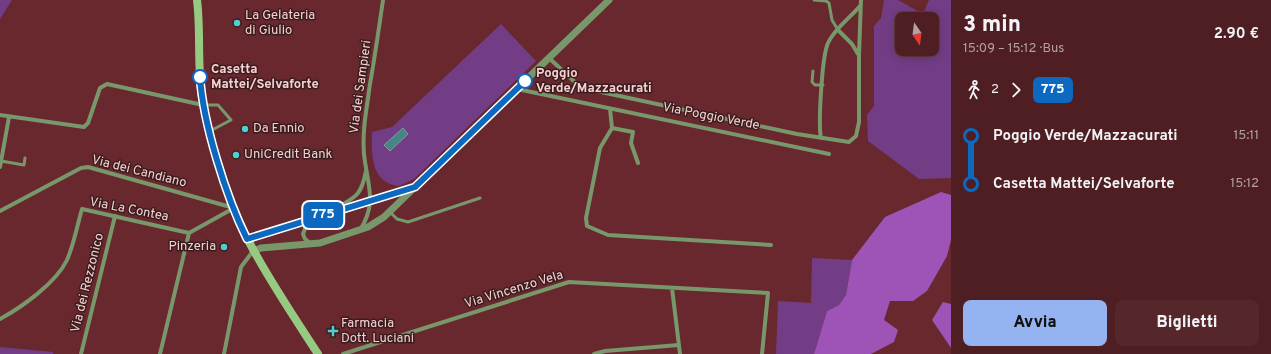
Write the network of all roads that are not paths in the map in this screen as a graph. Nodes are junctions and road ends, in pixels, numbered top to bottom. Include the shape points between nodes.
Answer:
1 (197, 0) edge
2 (383, 0) edge
3 (609, 0) edge
4 (814, 0) edge
5 (861, 0) edge
6 (860, 6) junction
7 (838, 30) junction
8 (859, 54) junction
9 (549, 58) junction
10 (813, 71) dead end
11 (823, 85) junction
12 (517, 89) junction
13 (203, 105) junction
14 (610, 109) junction
15 (0, 116) edge
16 (9, 117) junction
17 (612, 128) junction
18 (210, 132) junction
19 (821, 138) junction
20 (829, 154) dead end
21 (26, 158) dead end
22 (1, 161) junction
23 (638, 163) dead end
24 (0, 167) edge
25 (366, 170) junction
26 (415, 187) junction
27 (480, 198) dead end
28 (371, 200) junction
29 (234, 208) junction
30 (0, 211) edge
31 (390, 212) junction
32 (329, 213) junction
33 (115, 216) junction
34 (308, 221) junction
35 (359, 230) junction
36 (189, 233) junction
37 (247, 239) junction
38 (314, 244) junction
39 (771, 245) dead end
40 (253, 251) junction
41 (672, 288) junction
42 (0, 319) edge
43 (679, 345) junction
44 (81, 354) edge
45 (160, 354) edge
46 (224, 354) edge
47 (318, 354) edge
48 (343, 354) edge
49 (594, 354) edge
50 (680, 354) edge
51 (762, 354) edge

1 - 13 main road
2 - 25 street, Via dei Sampieri via 365,121
3 - 9 street
4 - 7 lane via 829,3 832,20
5 - 6 street
6 - 7 street
6 - 8 street
7 - 8 street
7 - 11 street via 827,46
8 - 19 street via 860,115 857,134 848,142
9 - 12 street
9 - 19 street via 576,84 587,89
10 - 11 lane via 812,82
11 - 19 street via 819,122
12 - 14 street, Via Poggio Verde
12 - 26 street
13 - 16 street via 107,84 100,88 88,123 84,127
13 - 18 main road
13 - 18 lane via 218,105 232,120
14 - 17 street
14 - 20 street, Via Poggio Verde
15 - 16 street
16 - 22 street
17 - 23 street via 633,132 631,142
17 - 39 street via 600,148 586,218 587,226 592,230 608,235
18 - 29 main road
21 - 22 lane via 24,165
22 - 24 street
25 - 28 street, Via dei Sampieri
25 - 32 street via 359,193
26 - 28 street
26 - 31 street
27 - 31 lane via 408,222
28 - 32 street
28 - 35 street via 368,216
29 - 30 street, Via dei Candiano via 88,167
29 - 36 street
29 - 37 main road
31 - 35 street
32 - 34 street
33 - 36 street, Via La Contea
33 - 42 street, Via La Contea via 82,209 67,260 60,270 21,306
33 - 44 street, Via dei Rezzonico
34 - 37 street
34 - 38 street via 304,236 307,241
35 - 38 street
36 - 45 street
37 - 40 main road
38 - 40 street via 261,248
40 - 46 street via 241,267
40 - 47 main road
41 - 43 street
41 - 48 street, Via Vincenzo Vela via 565,283
41 - 51 street, Via Vincenzo Vela via 768,293
43 - 49 street
43 - 50 street

